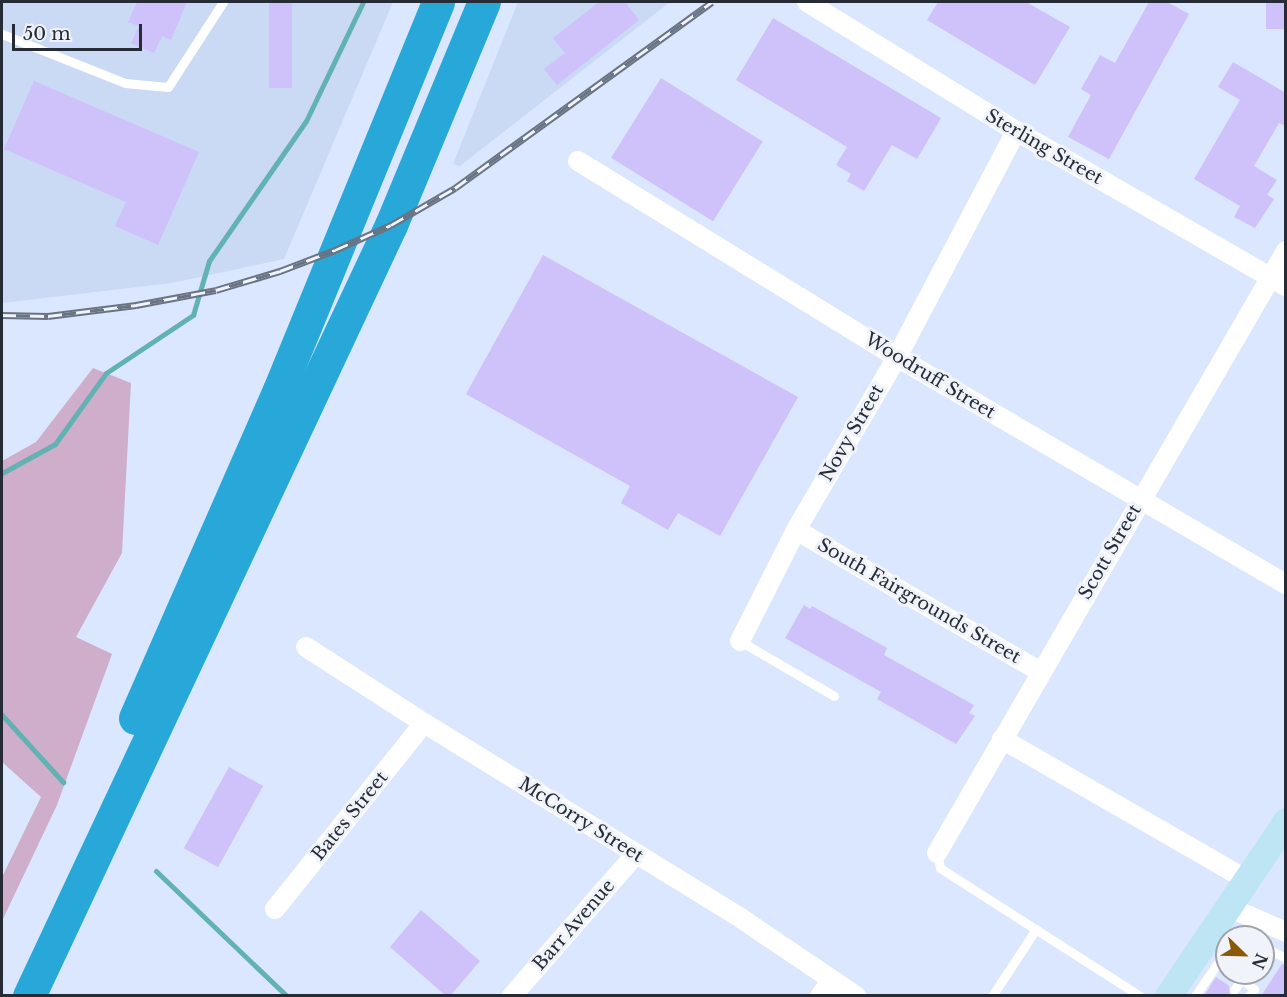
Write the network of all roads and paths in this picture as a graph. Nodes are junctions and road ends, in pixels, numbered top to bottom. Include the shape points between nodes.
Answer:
1 (223, 2) edge
2 (438, 2) edge
3 (484, 2) edge
4 (807, 2) edge
5 (2, 34) edge
6 (1016, 131) junction
7 (578, 161) dead end
8 (1286, 251) edge
9 (1278, 282) edge
10 (897, 357) junction
11 (1140, 500) junction
12 (796, 530) junction
13 (1286, 584) edge
14 (740, 641) joint
15 (306, 647) dead end
16 (1041, 672) junction
17 (834, 696) dead end
18 (424, 723) junction
19 (1002, 739) junction
20 (1286, 821) edge
21 (938, 853) joint
22 (636, 854) junction
23 (1247, 880) junction
24 (1228, 907) junction
25 (275, 909) dead end
26 (1224, 925) edge
27 (1036, 929) junction
28 (1280, 930) edge
29 (1215, 960) edge
30 (1215, 961) edge
31 (832, 980) junction
32 (1236, 985) edge
33 (1234, 990) dead end
34 (4, 996) edge
35 (29, 996) edge
36 (512, 996) edge
37 (820, 996) edge
38 (856, 996) edge
39 (992, 996) edge
40 (1140, 996) edge
41 (1168, 996) edge
42 (1195, 996) edge

1 - 5 lane via 168,87 125,83
2 - 34 highway via 194,588
3 - 35 highway via 391,225
4 - 6 street, Sterling Street
6 - 9 street, Sterling Street
6 - 10 street, Novy Street
7 - 10 street, Woodruff Street
8 - 9 street, Scott Street
9 - 11 street, Scott Street
10 - 11 street, Woodruff Street
10 - 12 street, Novy Street
11 - 13 street, Woodruff Street
11 - 16 street, Scott Street
12 - 14 street, Novy Street
12 - 16 street, South Fairgrounds Street
14 - 17 lane
15 - 18 street, McCorry Street
16 - 19 street, Scott Street
18 - 22 street, McCorry Street
18 - 25 street, Bates Street
19 - 21 street, Scott Street
19 - 23 street
20 - 23 main road
21 - 27 lane via 940,868
22 - 31 street, McCorry Street
22 - 36 street, Barr Avenue
23 - 24 main road
24 - 26 main road
24 - 28 street
27 - 39 lane
27 - 40 lane
29 - 41 main road
30 - 42 lane
31 - 37 street
31 - 38 street, McCorry Street
32 - 33 lane

